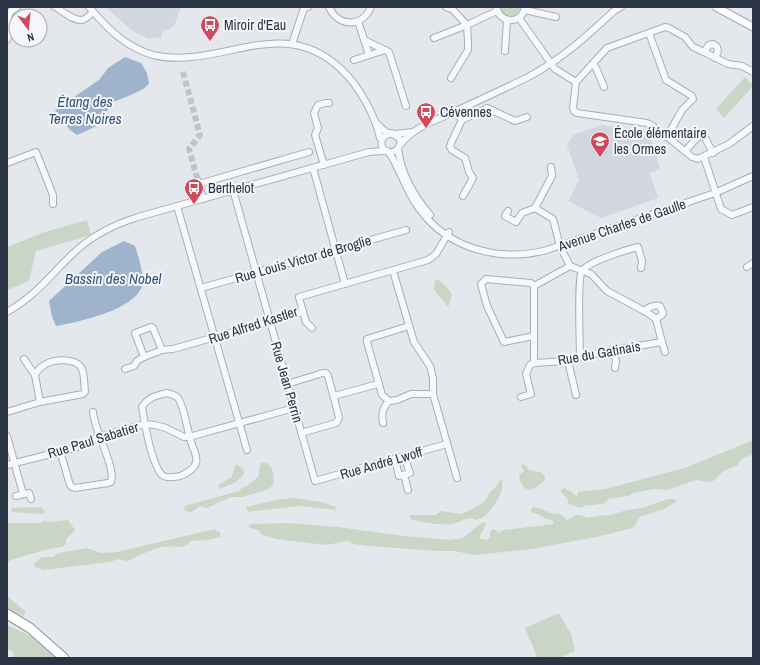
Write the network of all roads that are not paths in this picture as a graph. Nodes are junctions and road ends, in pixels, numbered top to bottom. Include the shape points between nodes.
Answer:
1 (17, 7) edge
2 (55, 7) edge
3 (89, 7) edge
4 (308, 7) edge
5 (329, 7) edge
6 (371, 7) edge
7 (446, 7) edge
8 (620, 7) edge
9 (716, 7) edge
10 (525, 8) edge
11 (497, 9) edge
12 (615, 9) edge
13 (93, 12) junction
14 (556, 17) dead end
15 (519, 18) junction
16 (507, 20) junction
17 (358, 21) junction
18 (467, 25) junction
19 (753, 27) edge
20 (649, 33) junction
21 (434, 38) dead end
22 (7, 40) edge
23 (364, 40) junction
24 (292, 44) junction
25 (505, 50) dead end
26 (387, 51) junction
27 (704, 52) junction
28 (369, 55) junction
29 (715, 58) junction
30 (354, 60) dead end
31 (551, 64) junction
32 (593, 64) junction
33 (753, 72) edge
34 (451, 78) dead end
35 (576, 82) junction
36 (604, 87) dead end
37 (329, 103) dead end
38 (406, 106) dead end
39 (455, 112) junction
40 (527, 117) dead end
41 (462, 120) junction
42 (376, 123) junction
43 (753, 126) edge
44 (413, 132) junction
45 (393, 134) junction
46 (667, 137) junction
47 (382, 140) junction
48 (399, 146) junction
49 (685, 151) junction
50 (309, 152) dead end
51 (369, 152) junction
52 (387, 152) junction
53 (713, 153) junction
54 (704, 157) junction
55 (7, 163) edge
56 (324, 165) junction
57 (551, 167) dead end
58 (313, 168) junction
59 (753, 176) edge
60 (232, 190) junction
61 (715, 193) junction
62 (463, 196) dead end
63 (203, 199) junction
64 (53, 204) dead end
65 (177, 206) junction
66 (753, 207) edge
67 (535, 208) junction
68 (508, 211) dead end
69 (406, 230) dead end
70 (448, 234) junction
71 (560, 246) junction
72 (336, 250) junction
73 (753, 263) edge
74 (570, 266) junction
75 (747, 267) dead end
76 (641, 268) dead end
77 (393, 271) junction
78 (582, 271) junction
79 (256, 273) junction
80 (345, 284) junction
81 (534, 286) junction
82 (201, 288) junction
83 (644, 311) junction
84 (7, 312) edge
85 (303, 312) junction
86 (656, 319) junction
87 (270, 322) junction
88 (409, 326) junction
89 (312, 328) dead end
90 (534, 336) junction
91 (215, 338) junction
92 (662, 342) junction
93 (162, 350) junction
94 (613, 350) junction
95 (665, 352) dead end
96 (144, 357) junction
97 (580, 357) junction
98 (24, 360) dead end
99 (568, 361) junction
100 (534, 363) junction
101 (614, 368) dead end
102 (125, 369) dead end
103 (35, 377) junction
104 (287, 384) junction
105 (378, 384) junction
106 (433, 394) junction
107 (576, 395) dead end
108 (334, 396) junction
109 (521, 397) dead end
110 (389, 401) junction
111 (40, 402) junction
112 (294, 408) junction
113 (7, 412) edge
114 (92, 412) dead end
115 (239, 423) junction
116 (383, 423) dead end
117 (144, 424) junction
118 (301, 433) junction
119 (7, 436) edge
120 (98, 437) junction
121 (189, 437) junction
122 (447, 444) junction
123 (247, 450) dead end
124 (60, 451) junction
125 (404, 456) junction
126 (394, 459) junction
127 (15, 463) junction
128 (7, 465) edge
129 (404, 475) junction
130 (457, 478) dead end
131 (315, 481) joint
132 (408, 490) dead end
133 (23, 494) junction
134 (16, 496) dead end
135 (31, 499) dead end
136 (7, 614) edge
137 (64, 658) edge

1 - 22 street via 7,17
2 - 13 street via 81,20
3 - 13 street
4 - 24 street via 304,8
5 - 17 street via 336,18 344,22
6 - 17 street
7 - 18 street via 453,10
8 - 12 street
9 - 19 main road
10 - 14 street
10 - 15 street
11 - 16 street
11 - 18 street
12 - 31 street via 585,38
13 - 24 street via 123,41 146,52 167,57 190,57 266,43
15 - 16 street
15 - 31 street
16 - 25 street
17 - 23 street
18 - 21 street
18 - 34 street via 468,50
20 - 27 street via 669,28 685,37 693,47
20 - 32 street via 607,48
20 - 46 street via 666,80 692,96
23 - 26 street
23 - 28 street
24 - 42 street via 321,54 344,72 356,87
26 - 28 street
26 - 38 street
27 - 29 street
27 - 29 street via 713,44 718,51
28 - 30 street
29 - 33 street
31 - 35 street
31 - 39 street
32 - 35 street
32 - 36 street
35 - 46 street via 573,108 577,113 647,123
37 - 56 street via 318,105 314,113 318,128 315,135
39 - 41 street
39 - 44 street
40 - 41 street via 515,121 487,108
41 - 62 street via 450,147 465,158 472,176
42 - 45 street
42 - 47 street
43 - 53 street
44 - 45 street
44 - 48 street
45 - 47 street via 386,135
45 - 48 street via 399,138
46 - 49 street
47 - 51 street
47 - 52 street via 382,147
48 - 52 street via 394,152
48 - 70 street, Avenue Charles de Gaulle via 401,164 416,196
49 - 53 street via 701,134
49 - 54 street via 698,159
50 - 63 street via 198,182
51 - 52 street
51 - 56 street
52 - 70 street, Avenue Charles de Gaulle via 395,161 421,211 439,230
53 - 54 street
54 - 61 street
55 - 64 street via 36,152 53,195
56 - 58 street
57 - 67 street via 552,176
58 - 60 street
58 - 72 street
59 - 61 street, Avenue Charles de Gaulle
60 - 63 street
60 - 79 street, Rue Jean Perrin
61 - 66 street via 719,206 727,214 732,215
61 - 71 street, Avenue Charles de Gaulle
63 - 65 street
65 - 82 street
65 - 84 street via 102,231 78,249 36,292
67 - 68 street via 522,213 516,222 505,216
67 - 71 street via 553,219
69 - 72 street, Rue Louis Victor de Broglie
70 - 71 street, Avenue Charles de Gaulle via 488,252 503,254 525,255
70 - 77 street, Rue Alfred Kastler via 436,254 428,260
71 - 74 street
72 - 79 street, Rue Louis Victor de Broglie
72 - 80 street
73 - 75 street
74 - 78 street
74 - 81 street
76 - 78 street via 638,247 608,257
77 - 80 street, Rue Alfred Kastler
77 - 88 street
78 - 83 street via 591,274 607,291
78 - 97 street via 579,286
79 - 82 street, Rue Louis Victor de Broglie
79 - 87 street, Rue Jean Perrin
80 - 85 street, Rue Alfred Kastler via 299,297
81 - 90 street
81 - 90 street via 531,283 486,279 481,284 487,306 504,342
82 - 91 street
83 - 86 street
83 - 86 street via 649,307 660,306 663,313
85 - 87 street, Rue Alfred Kastler
85 - 89 street via 306,322
86 - 92 street
87 - 91 street, Rue Alfred Kastler
87 - 104 street, Rue Jean Perrin
88 - 105 street via 367,339
88 - 106 street via 414,342 430,366
90 - 100 street
91 - 93 street, Rue Alfred Kastler
91 - 115 street
92 - 94 street, Rue du Gatinais
92 - 95 street
93 - 96 street, Rue Alfred Kastler
93 - 96 street via 151,326 135,333
94 - 97 street, Rue du Gatinais
94 - 101 street via 616,361
96 - 102 street, Rue Alfred Kastler via 134,366
97 - 99 street, Rue du Gatinais
98 - 103 street
99 - 100 street, Rue du Gatinais
99 - 107 street
100 - 109 street via 527,369 526,374 531,394
103 - 111 street
103 - 111 street via 46,364 57,361 77,363 83,372 85,392
104 - 108 street via 326,373
104 - 112 street, Rue Jean Perrin
105 - 108 street
105 - 110 street via 382,394
106 - 110 street via 411,394
106 - 122 street
108 - 118 street via 339,417 336,423
110 - 116 street via 381,415
111 - 113 street
112 - 115 street
112 - 118 street, Rue Jean Perrin
114 - 120 street
115 - 121 street
115 - 123 street
117 - 120 street, Rue Paul Sabatier
117 - 121 street, Rue Paul Sabatier via 166,428
117 - 121 street via 142,408 146,401 154,396 173,394 181,404
117 - 121 street via 150,448 161,474 165,477 184,475 194,468 197,462
118 - 131 street, Rue Jean Perrin
119 - 127 street
120 - 124 street, Rue Paul Sabatier via 75,448
120 - 124 street via 107,457 111,482 72,487
122 - 125 street, Rue André Lwoff
122 - 130 street
124 - 127 street, Rue Paul Sabatier
125 - 126 street, Rue André Lwoff
125 - 129 street via 410,473
126 - 129 street via 399,476
126 - 131 street, Rue André Lwoff
127 - 128 street, Rue Paul Sabatier
127 - 133 street
129 - 132 street
133 - 134 street
133 - 135 street via 29,493
136 - 137 highway via 30,628

